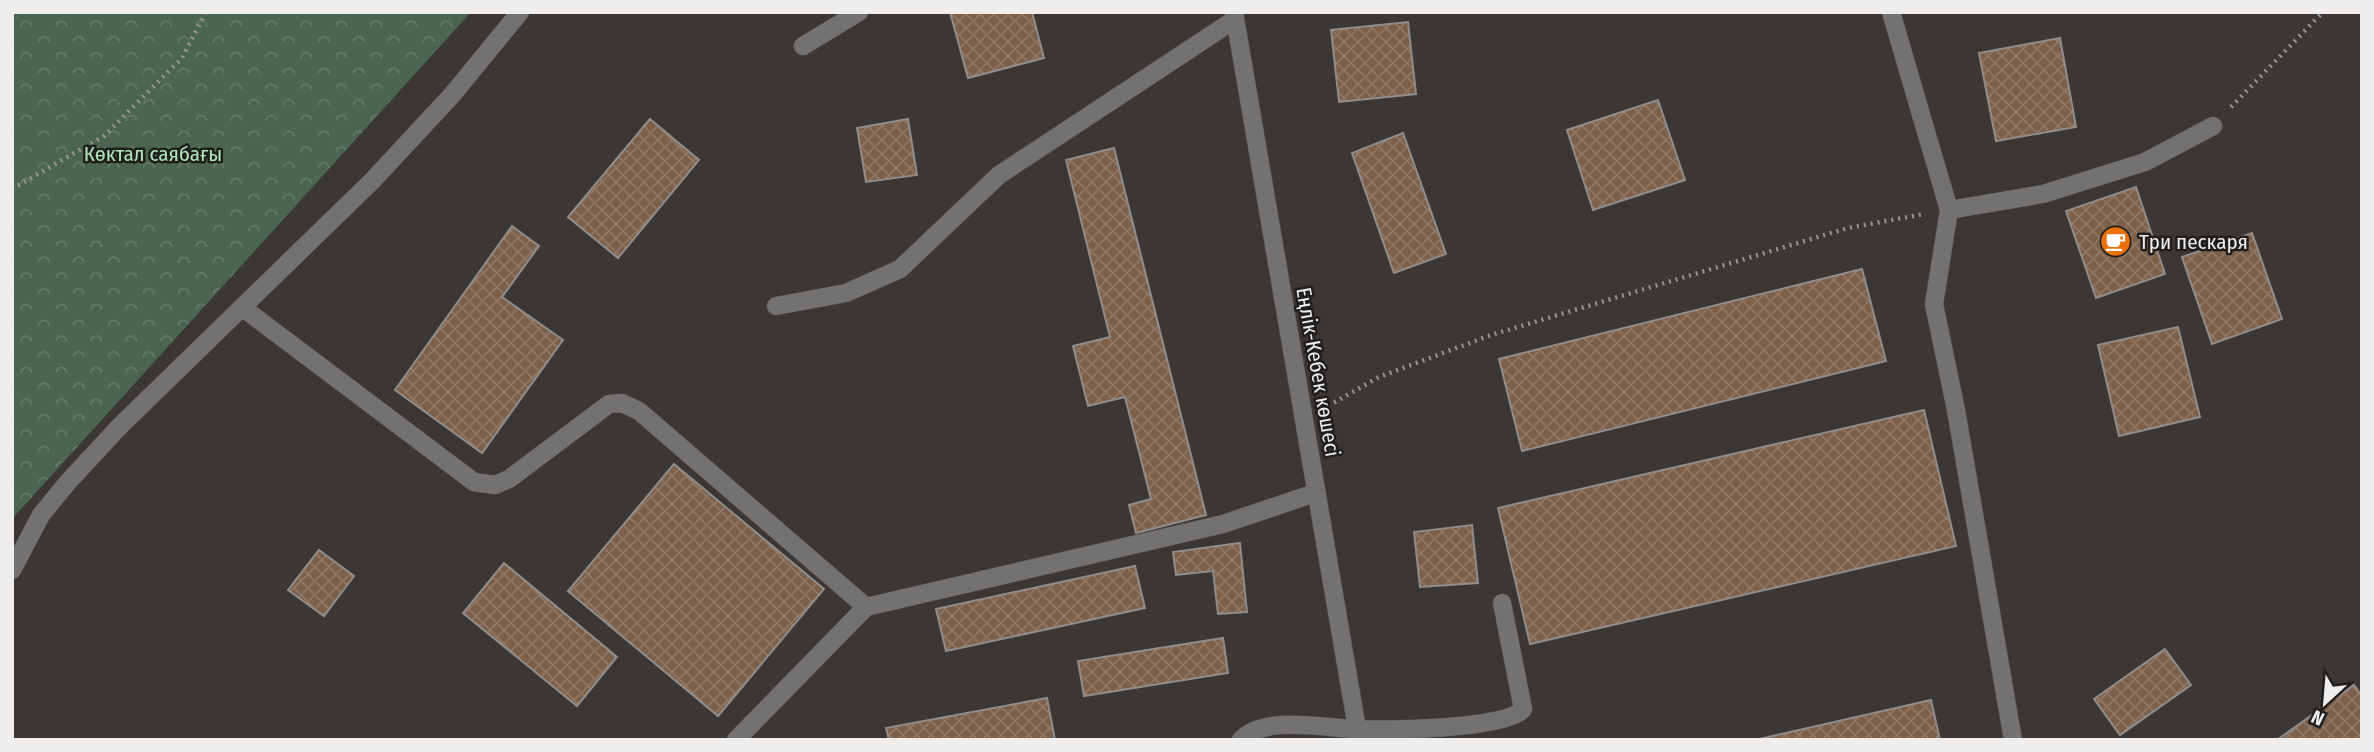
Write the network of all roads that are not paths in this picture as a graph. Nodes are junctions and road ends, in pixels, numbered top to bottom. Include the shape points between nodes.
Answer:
1 (520, 12) edge
2 (859, 12) edge
3 (1891, 12) edge
4 (1234, 16) edge
5 (803, 46) dead end
6 (2213, 126) road end
7 (1950, 209) junction
8 (776, 306) dead end
9 (243, 308) junction
10 (1315, 493) junction
11 (12, 570) edge
12 (1502, 603) dead end
13 (866, 607) junction
14 (1358, 735) edge
15 (736, 740) edge
16 (1241, 740) edge
17 (2013, 740) edge

1 - 9 street via 381,172
2 - 5 street
3 - 7 street
4 - 8 street via 999,176 900,269 846,293
4 - 10 street, Еңлік-Кебек көшесі
6 - 7 street via 2145,162 2056,190
7 - 17 street via 1934,304
9 - 11 street via 68,482 41,515
9 - 13 street via 474,482 495,485 509,479 609,404 631,407
10 - 13 street via 1223,524
10 - 14 street, Еңлік-Кебек көшесі
12 - 14 street via 1518,674 1521,713 1484,723
13 - 15 street
14 - 16 street via 1291,724 1249,732

